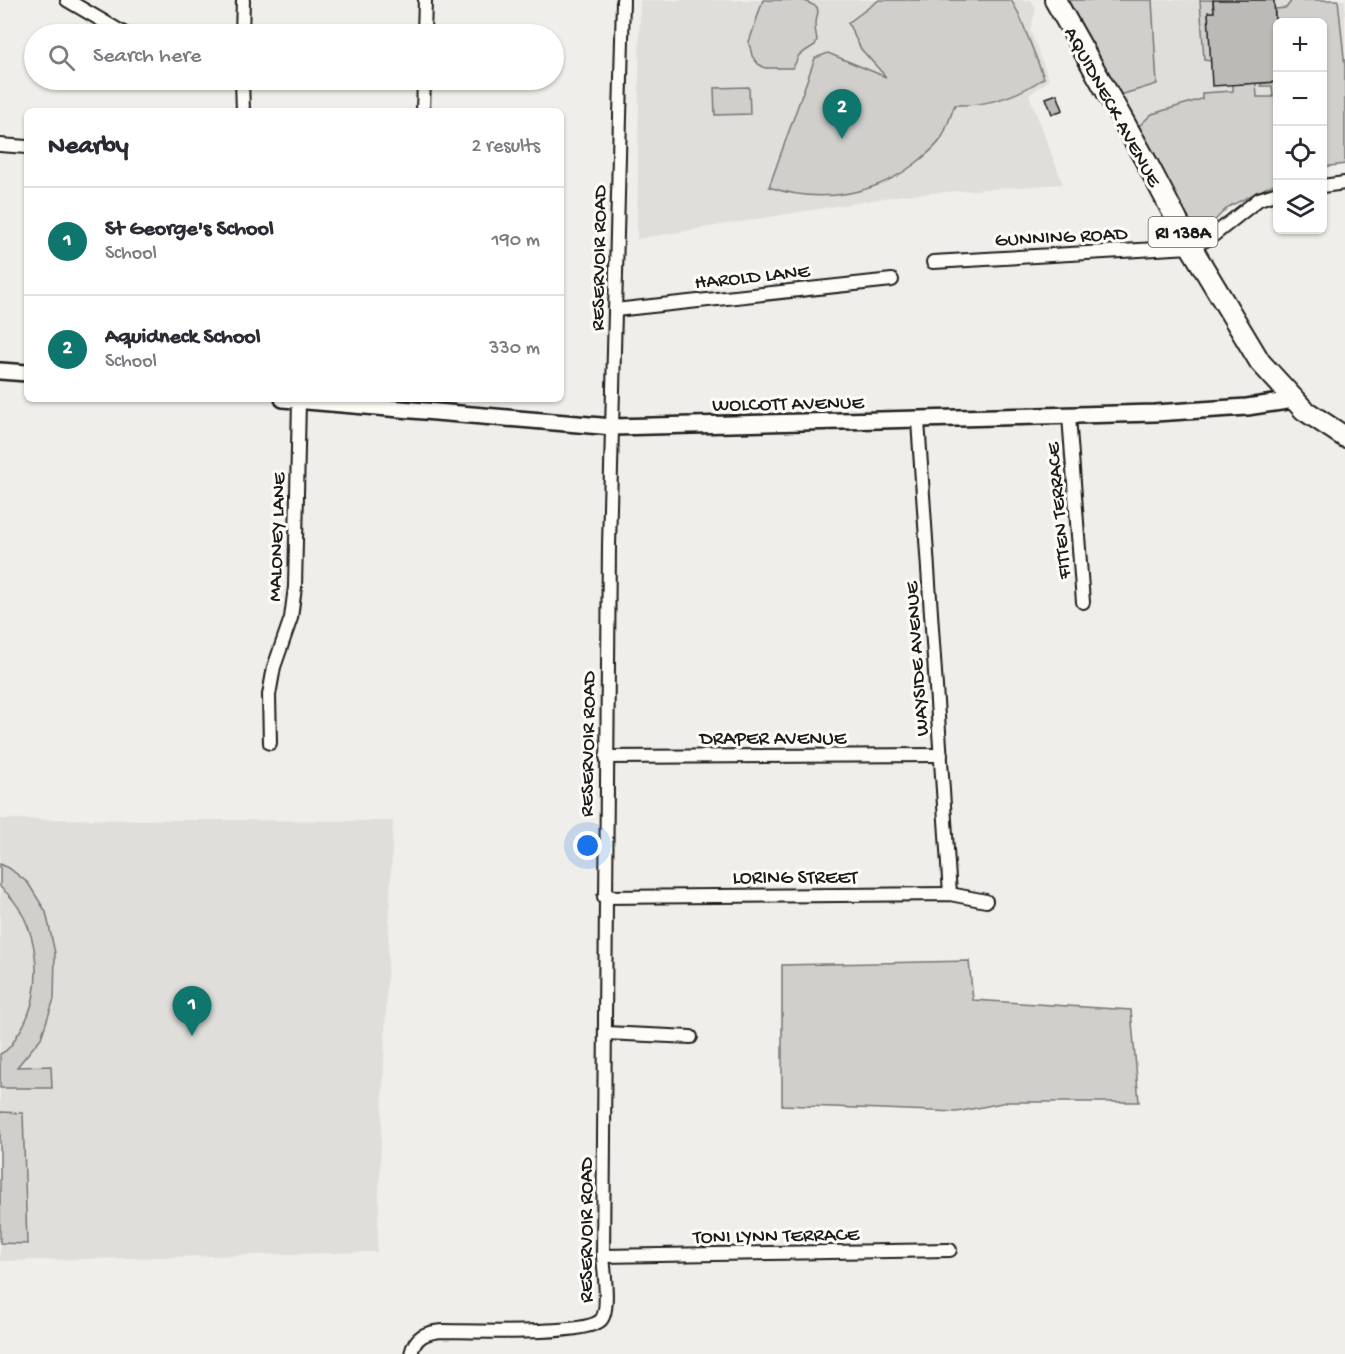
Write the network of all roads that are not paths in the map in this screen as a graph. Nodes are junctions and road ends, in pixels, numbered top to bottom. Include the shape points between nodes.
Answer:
1 (67, 0) edge
2 (243, 0) edge
3 (425, 0) edge
4 (623, 0) edge
5 (1055, 0) edge
6 (108, 24) edge
7 (242, 24) edge
8 (424, 24) edge
9 (242, 90) edge
10 (424, 90) edge
11 (243, 108) edge
12 (423, 108) edge
13 (0, 145) edge
14 (24, 147) edge
15 (1345, 183) edge
16 (1327, 185) edge
17 (1273, 195) edge
18 (1191, 247) junction
19 (933, 262) dead end
20 (892, 280) dead end
21 (615, 310) junction
22 (0, 371) edge
23 (24, 373) edge
24 (1294, 400) junction
25 (299, 402) edge
26 (329, 402) edge
27 (418, 405) edge
28 (1069, 416) junction
29 (918, 421) junction
30 (613, 427) junction
31 (1345, 437) edge
32 (1083, 602) dead end
33 (270, 743) dead end
34 (941, 755) junction
35 (606, 757) junction
36 (950, 894) junction
37 (604, 897) junction
38 (986, 901) dead end
39 (604, 1033) junction
40 (691, 1037) dead end
41 (950, 1250) dead end
42 (603, 1256) junction
43 (411, 1354) edge

1 - 6 street
2 - 7 street
3 - 8 street
4 - 21 street, RESERVOIR ROAD
5 - 18 main road, AQUIDNECK AVENUE / RI 138A
9 - 11 street
10 - 12 street
13 - 14 street
15 - 16 street
17 - 18 street via 1259,199 1210,238
18 - 19 street, GUNNING ROAD
18 - 24 main road, AQUIDNECK AVENUE / RI 138A via 1260,362
20 - 21 street, HAROLD LANE
21 - 30 street, RESERVOIR ROAD
22 - 23 street
24 - 28 street, WOLCOTT AVENUE via 1247,407
24 - 31 main road, AQUIDNECK AVENUE / RI 138A
25 - 33 street, MALONEY LANE via 295,587 291,618 269,695
26 - 27 street, WOLCOTT AVENUE
27 - 30 street, WOLCOTT AVENUE
28 - 29 street, WOLCOTT AVENUE
28 - 32 street, FITTEN TERRACE
29 - 30 street, WOLCOTT AVENUE
29 - 34 street, WAYSIDE AVENUE
30 - 35 street, RESERVOIR ROAD
34 - 35 street, DRAPER AVENUE
34 - 36 street, WAYSIDE AVENUE
35 - 37 street, RESERVOIR ROAD
36 - 37 street, LORING STREET
36 - 38 street, LORING STREET
37 - 39 street, RESERVOIR ROAD
39 - 40 street
39 - 42 street, RESERVOIR ROAD
41 - 42 street, TONI LYNN TERRACE
42 - 43 street, RESERVOIR ROAD via 605,1311 596,1323 560,1330 436,1331 418,1338

